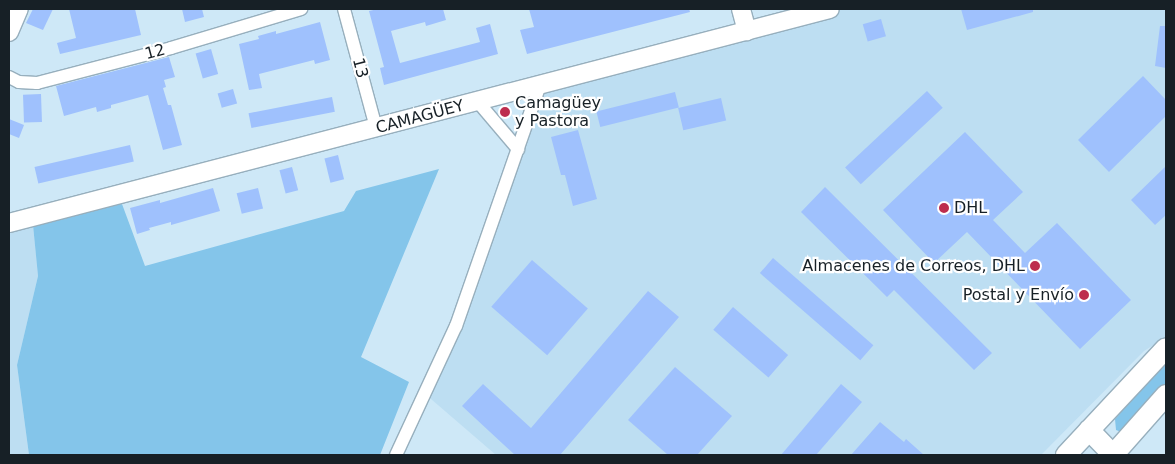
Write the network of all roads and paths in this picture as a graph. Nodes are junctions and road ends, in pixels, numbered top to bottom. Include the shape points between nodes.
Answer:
1 (19, 9) edge
2 (301, 9) edge
3 (344, 9) edge
4 (741, 9) edge
5 (830, 9) edge
6 (747, 31) junction
7 (9, 32) edge
8 (9, 77) edge
9 (540, 85) junction
10 (478, 102) junction
11 (376, 128) junction
12 (518, 149) junction
13 (9, 223) edge
14 (1166, 348) edge
15 (1166, 395) edge
16 (1089, 430) junction
17 (396, 455) edge
18 (1066, 455) edge
19 (1113, 455) edge

1 - 7 main road
2 - 8 street, 12 via 171,48 37,82 20,82
3 - 11 street, 13
4 - 6 main road
5 - 6 main road, CAMAGÜEY
6 - 9 main road, CAMAGÜEY
9 - 10 main road, CAMAGÜEY
9 - 12 street
10 - 11 main road, CAMAGÜEY
10 - 12 street
11 - 13 main road, CAMAGÜEY
12 - 17 street via 456,326
14 - 16 main road
15 - 19 main road
16 - 18 main road
16 - 19 main road

